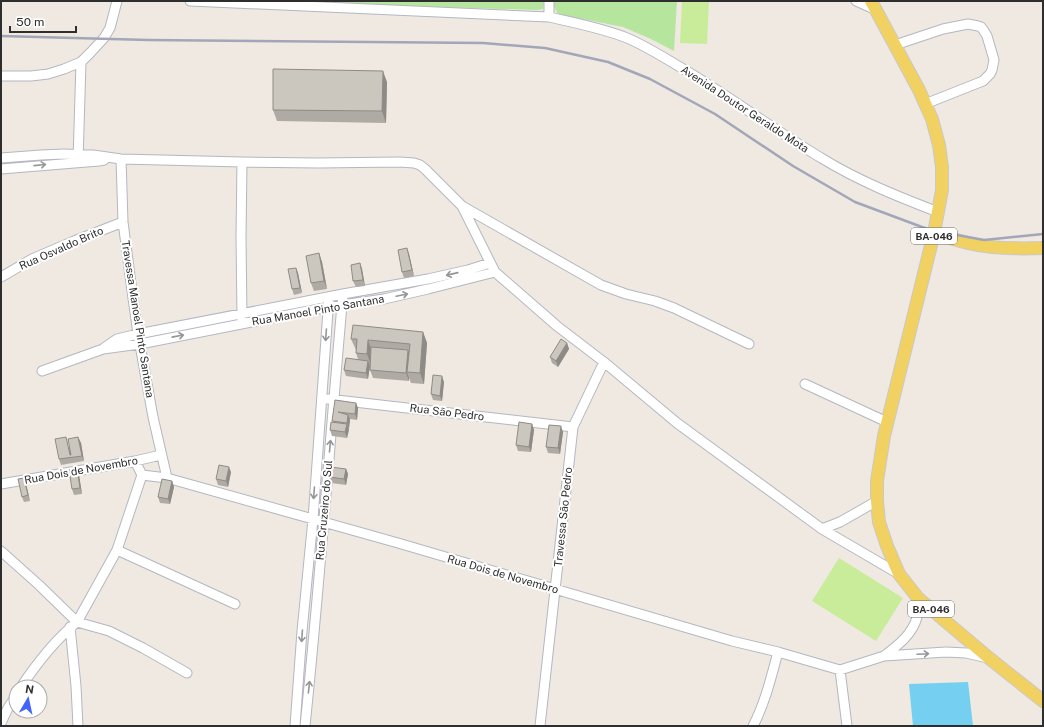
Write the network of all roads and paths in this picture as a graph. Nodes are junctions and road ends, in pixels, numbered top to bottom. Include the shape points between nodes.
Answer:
1 (117, 1) edge
2 (190, 1) edge
3 (549, 1) edge
4 (856, 1) edge
5 (290, 3) edge
6 (874, 6) edge
7 (549, 17) junction
8 (895, 45) junction
9 (81, 62) junction
10 (1, 76) edge
11 (925, 104) junction
12 (1, 158) edge
13 (78, 159) junction
14 (122, 159) junction
15 (242, 162) junction
16 (1, 169) edge
17 (462, 206) junction
18 (938, 212) junction
19 (123, 222) junction
20 (934, 233) junction
21 (1043, 248) edge
22 (490, 263) junction
23 (495, 272) junction
24 (1, 277) edge
25 (343, 294) junction
26 (329, 296) junction
27 (342, 304) junction
28 (328, 307) junction
29 (242, 314) junction
30 (242, 323) junction
31 (139, 339) junction
32 (749, 344) dead end
33 (604, 362) junction
34 (42, 371) dead end
35 (804, 384) dead end
36 (321, 398) junction
37 (334, 399) junction
38 (887, 422) junction
39 (573, 427) junction
40 (162, 455) junction
41 (135, 460) junction
42 (142, 475) junction
43 (167, 478) junction
44 (1, 484) edge
45 (877, 501) junction
46 (313, 520) junction
47 (323, 523) junction
48 (822, 530) junction
49 (117, 550) junction
50 (1, 551) edge
51 (899, 574) junction
52 (555, 589) junction
53 (918, 598) junction
54 (235, 604) dead end
55 (303, 620) junction
56 (315, 621) junction
57 (74, 624) junction
58 (778, 652) junction
59 (884, 656) junction
60 (989, 658) junction
61 (840, 670) junction
62 (187, 673) dead end
63 (27, 679) edge
64 (1043, 701) edge
65 (8, 708) edge
66 (1, 723) edge
67 (78, 726) edge
68 (295, 726) edge
69 (305, 726) edge
70 (540, 726) edge
71 (753, 726) edge
72 (847, 726) edge

1 - 9 street via 110,28
2 - 5 street, Avenida Doutor Geraldo Mota
3 - 7 street
4 - 6 street
5 - 7 street, Avenida Doutor Geraldo Mota
6 - 8 main road, BA-046
7 - 18 street, Avenida Doutor Geraldo Mota via 596,27 628,38 656,52 823,160 861,180
8 - 11 main road, BA-046
8 - 11 street via 943,29 968,24 984,30 994,60 988,77
9 - 10 street via 48,74
9 - 13 street
11 - 18 main road, BA-046 via 932,119 942,167 942,190
12 - 13 street via 41,155
13 - 14 street
16 -> 13 street
14 - 15 street
14 - 19 street, Travessa Manoel Pinto Santana
15 - 17 street via 414,163 425,169
15 - 29 street
17 - 22 street
17 - 32 street via 601,285 674,308
18 - 20 main road, BA-046
19 - 24 street, Rua Osvaldo Brito via 39,256
19 - 31 street, Travessa Manoel Pinto Santana
20 - 21 main road via 993,247
20 - 38 main road, BA-046
22 - 23 street
22 -> 25 street, Rua Manoel Pinto Santana via 428,280
27 -> 23 street, Rua Manoel Pinto Santana via 384,299
23 - 33 street via 557,326
25 - 26 street, Rua Manoel Pinto Santana
25 - 27 street, Rua Cruzeiro do Sul
26 - 28 street, Rua Cruzeiro do Sul
26 - 29 street, Rua Manoel Pinto Santana
27 - 28 street, Rua Manoel Pinto Santana
27 - 37 street, Rua Cruzeiro do Sul
28 - 30 street, Rua Manoel Pinto Santana
28 -> 36 street, Rua Cruzeiro do Sul
29 - 30 street
29 - 31 street, Rua Manoel Pinto Santana
31 -> 30 street, Rua Manoel Pinto Santana
31 - 34 street via 117,339 103,348
31 - 40 street, Travessa Manoel Pinto Santana
33 - 39 street, Travessa São Pedro
33 - 48 street via 677,423
35 - 38 street
36 - 37 street, Rua São Pedro
36 -> 46 street, Rua Cruzeiro do Sul
37 - 39 street, Rua São Pedro
47 -> 37 street, Rua Cruzeiro do Sul
38 - 45 main road, BA-046 via 877,481
39 - 52 street, Travessa São Pedro
40 - 41 street, Rua Dois de Novembro
40 - 43 street, Travessa Manoel Pinto Santana
41 - 42 street
41 - 44 street, Rua Dois de Novembro
42 - 43 street, Rua Dois de Novembro
42 - 49 street
43 - 46 street, Rua Dois de Novembro
45 - 48 street
45 - 51 main road, BA-046 via 883,534
46 - 47 street, Rua Dois de Novembro
46 - 55 street, Rua Cruzeiro do Sul
47 - 52 street, Rua Dois de Novembro
47 - 56 street, Rua Cruzeiro do Sul
48 - 51 street
49 - 54 street
49 - 57 street
50 - 57 street via 39,585
51 - 53 main road, BA-046
52 - 58 street, Rua Dois de Novembro
52 - 70 street, Travessa São Pedro
53 - 59 street via 914,626 906,637
53 - 60 main road, BA-046
55 - 56 street
55 -> 68 street, Rua Cruzeiro do Sul
69 -> 56 street, Rua Cruzeiro do Sul
57 - 62 street via 110,631
57 - 63 street
57 - 67 street
58 - 61 street, Rua Dois de Novembro
58 - 71 street via 766,695
59 -> 60 street via 957,652
59 - 61 street
60 - 64 main road, BA-046
61 - 72 street
65 - 66 street

